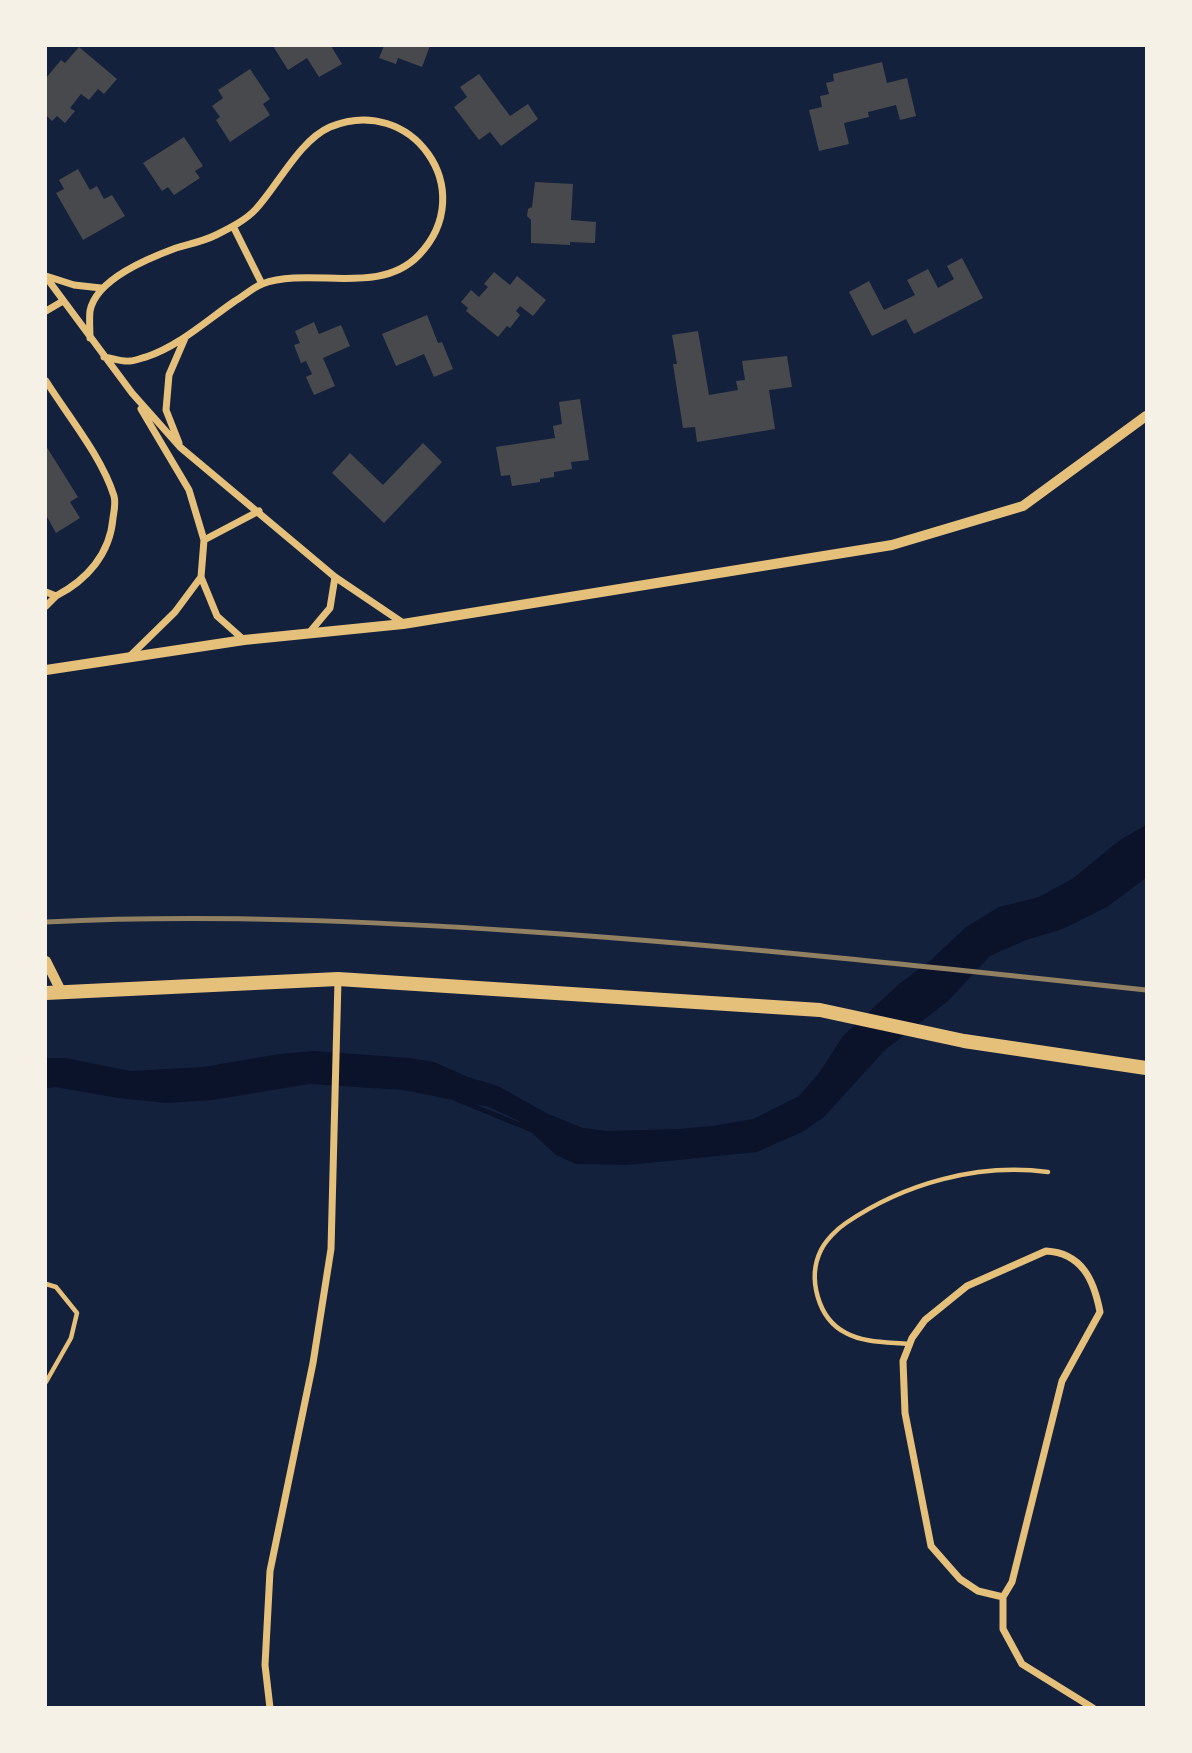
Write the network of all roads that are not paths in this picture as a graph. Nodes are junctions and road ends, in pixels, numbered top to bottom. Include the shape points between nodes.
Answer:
1 (233, 226) junction
2 (46, 276) edge
3 (262, 285) junction
4 (102, 288) junction
5 (62, 301) junction
6 (46, 311) edge
7 (185, 337) junction
8 (90, 338) junction
9 (104, 357) junction
10 (46, 381) edge
11 (132, 393) junction
12 (1146, 416) edge
13 (180, 447) junction
14 (258, 511) junction
15 (204, 540) junction
16 (335, 577) junction
17 (201, 578) junction
18 (46, 593) edge
19 (56, 596) junction
20 (46, 606) edge
21 (403, 624) junction
22 (309, 633) junction
23 (244, 640) junction
24 (127, 659) junction
25 (46, 670) edge
26 (46, 961) edge
27 (338, 979) junction
28 (61, 991) junction
29 (46, 993) edge
30 (1146, 1069) edge
31 (1048, 1172) dead end
32 (46, 1284) edge
33 (910, 1344) junction
34 (46, 1382) edge
35 (1003, 1597) junction
36 (270, 1707) edge
37 (1093, 1707) edge

1 - 3 street
1 - 3 street via 254,211 314,136 341,123 373,120 391,124 434,160 443,210 432,238 417,258 384,275 285,279
1 - 4 street via 140,263
2 - 4 street
2 - 5 street
3 - 7 street
4 - 8 street via 90,310
5 - 6 street
5 - 8 street
7 - 9 street via 131,361
7 - 13 street via 169,375 166,410
8 - 9 street
9 - 11 street
10 - 19 street via 101,468 115,499 113,522 101,556 77,585
11 - 13 street
11 - 15 street via 189,491
12 - 21 street via 1023,506 892,545
13 - 14 street
14 - 15 street
14 - 16 street
15 - 17 street
16 - 21 street
16 - 22 street via 330,608
17 - 23 street via 217,616
17 - 24 street via 175,612
18 - 19 street
19 - 20 street
21 - 22 street
22 - 23 street
23 - 24 street
24 - 25 street
26 - 28 street
27 - 28 main road
27 - 30 main road via 820,1010 964,1041
27 - 36 street via 331,1249 313,1363 270,1570 265,1665
28 - 29 main road
31 - 33 lane via 1005,1168 939,1180 846,1223 829,1238 820,1250 816,1272 823,1312 848,1335
32 - 34 lane via 56,1287 77,1313 71,1338
33 - 35 street via 903,1361 905,1413 931,1546 960,1579 978,1591
33 - 35 street via 925,1320 967,1286 1046,1251 1061,1252 1077,1261 1097,1297 1100,1312 1062,1381 1012,1581
35 - 37 street via 1003,1629 1022,1664

